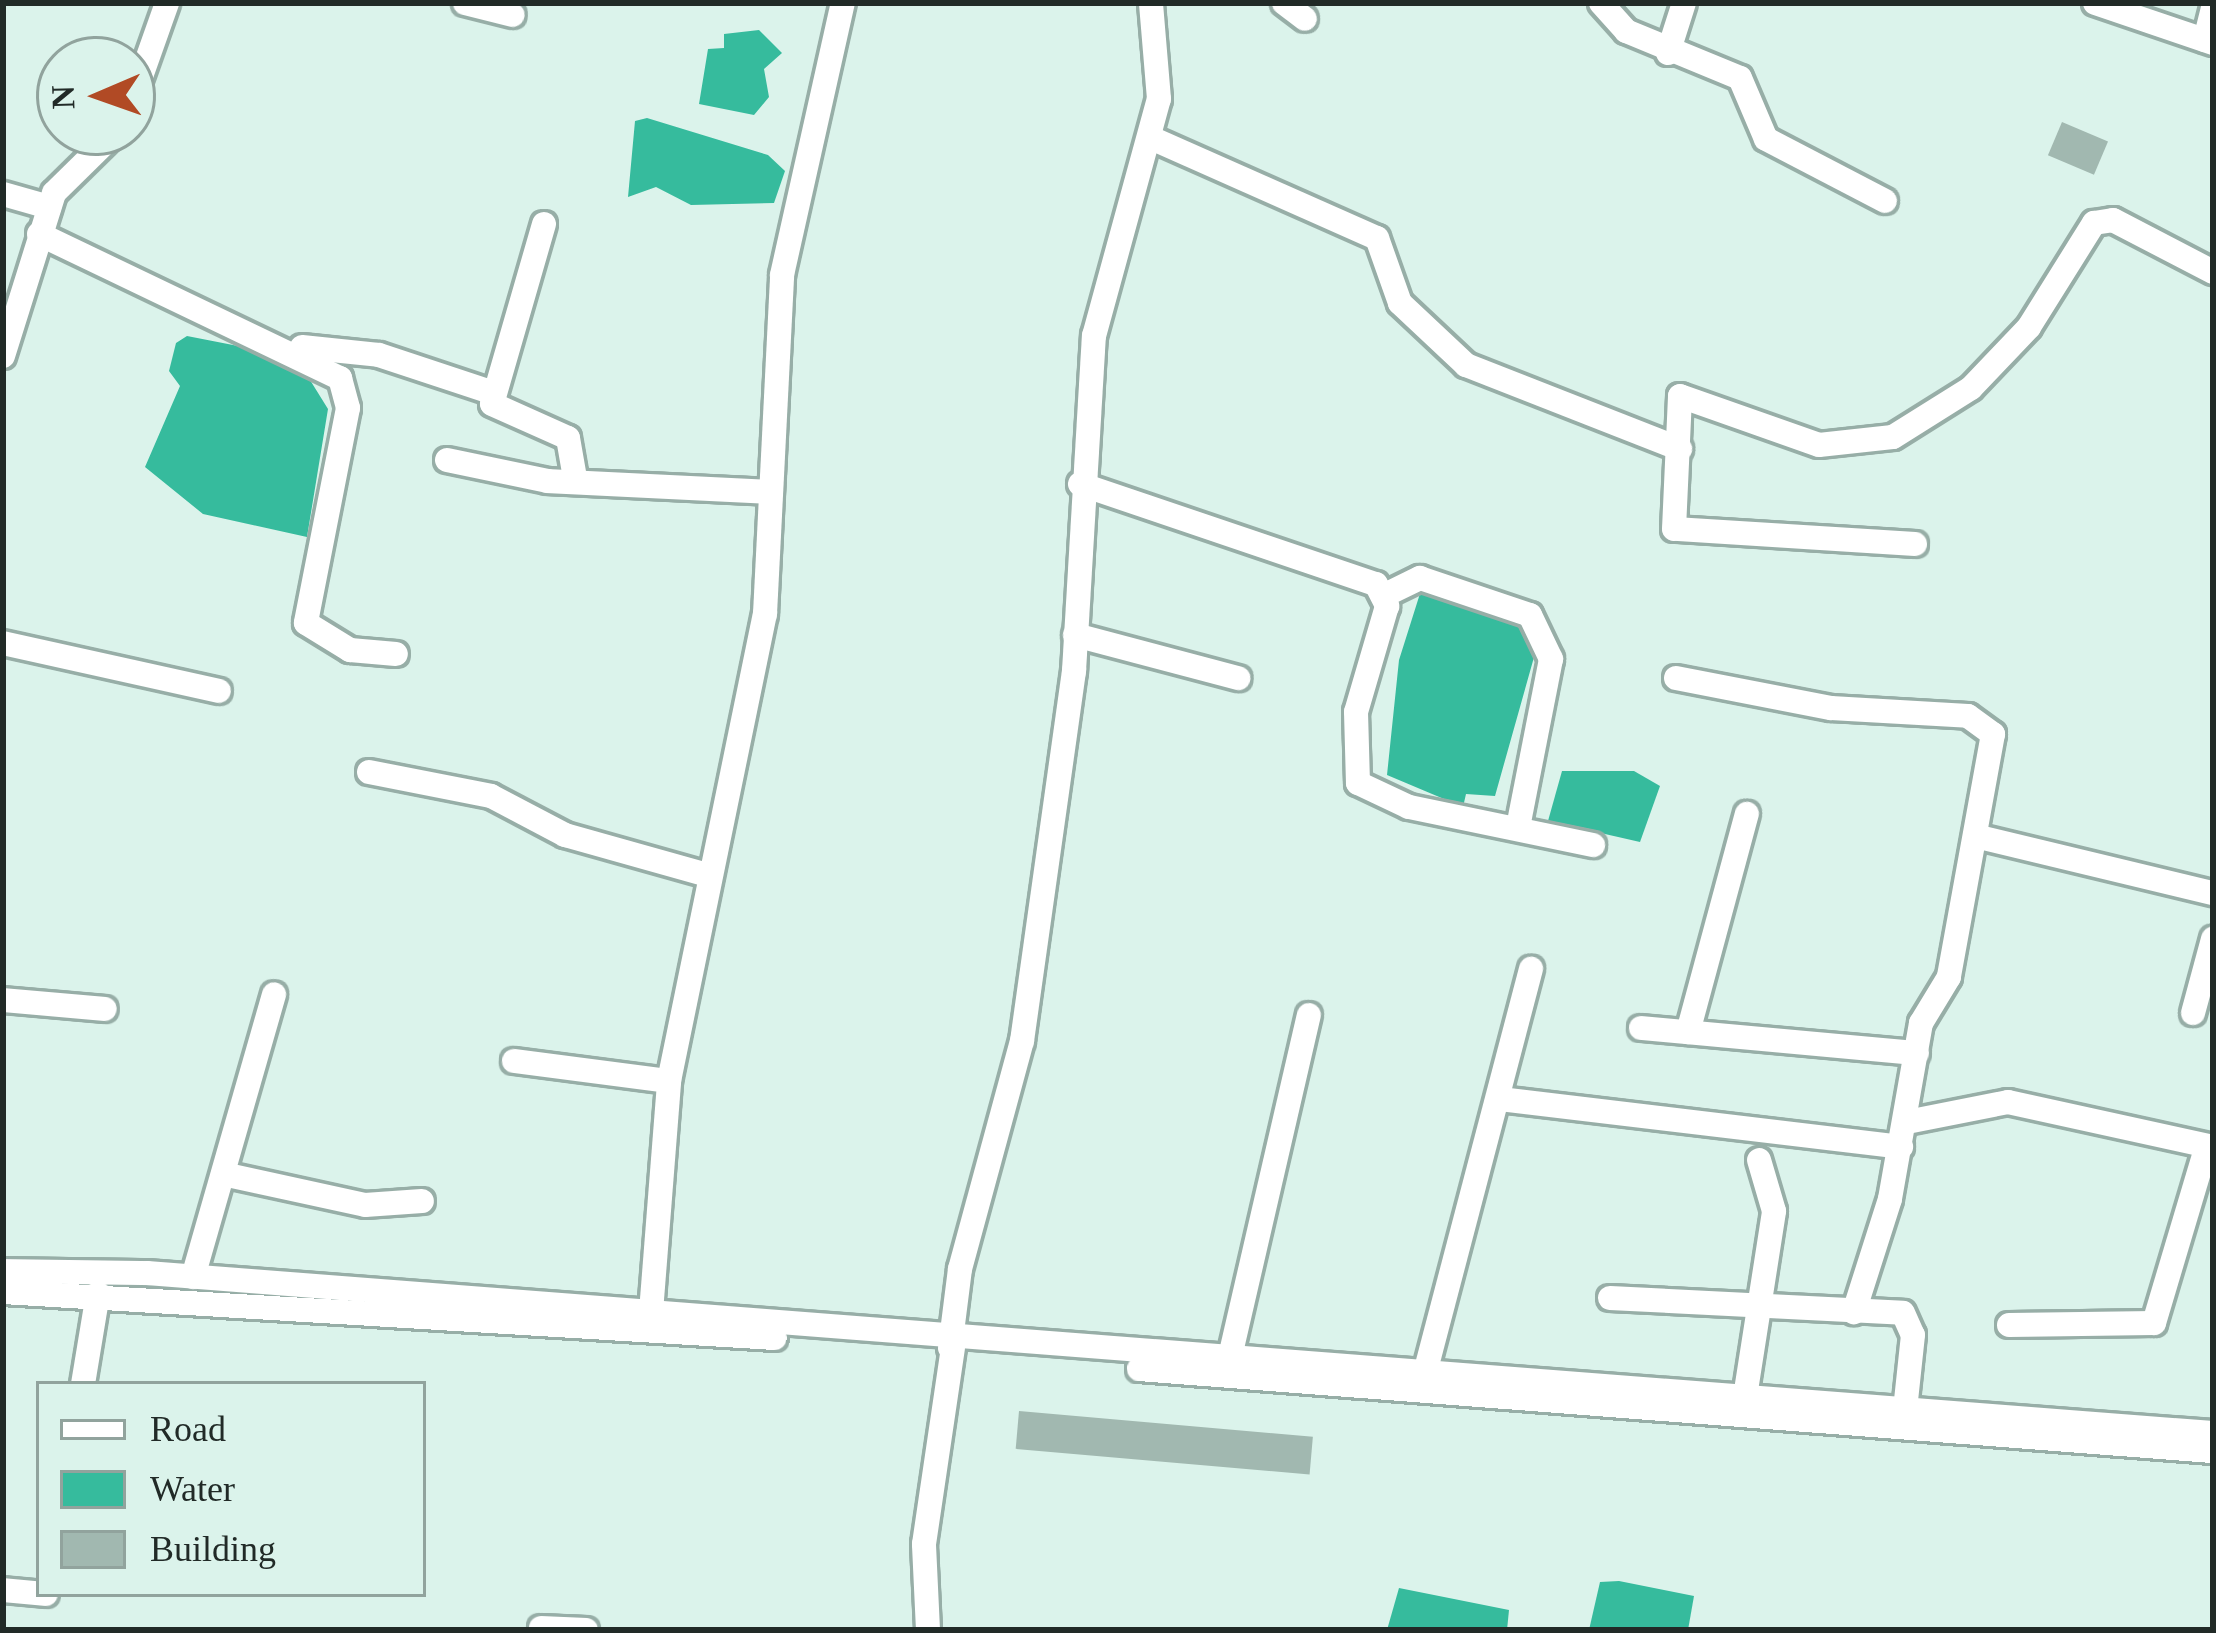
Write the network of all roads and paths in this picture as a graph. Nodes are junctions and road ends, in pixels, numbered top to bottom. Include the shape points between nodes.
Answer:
1 (167, 3) edge
2 (465, 3) edge
3 (844, 3) edge
4 (1151, 3) edge
5 (1284, 3) edge
6 (1601, 3) edge
7 (1684, 3) edge
8 (2096, 3) edge
9 (2213, 8) edge
10 (514, 15) dead end
11 (1305, 19) dead end
12 (155, 36) edge
13 (2209, 42) edge
14 (1668, 53) junction
15 (1151, 138) junction
16 (95, 156) edge
17 (3, 194) edge
18 (1885, 201) dead end
19 (49, 207) junction
20 (544, 224) dead end
21 (39, 234) junction
22 (2213, 272) edge
23 (277, 345) junction
24 (3, 356) edge
25 (491, 392) junction
26 (1680, 449) junction
27 (447, 460) dead end
28 (575, 478) junction
29 (1080, 484) junction
30 (770, 492) junction
31 (1915, 544) dead end
32 (1384, 595) junction
33 (1075, 635) junction
34 (3, 643) edge
35 (396, 654) dead end
36 (1238, 678) dead end
37 (1676, 678) dead end
38 (219, 692) dead end
39 (369, 772) dead end
40 (1747, 814) dead end
41 (1518, 827) junction
42 (1979, 837) junction
43 (1593, 845) dead end
44 (707, 874) junction
45 (2213, 893) edge
46 (2213, 939) edge
47 (1531, 969) dead end
48 (274, 994) dead end
49 (3, 1000) edge
50 (105, 1009) dead end
51 (2193, 1013) dead end
52 (1309, 1015) dead end
53 (1641, 1028) dead end
54 (1688, 1032) junction
55 (1917, 1053) junction
56 (514, 1061) dead end
57 (669, 1081) junction
58 (1500, 1100) junction
59 (1904, 1134) junction
60 (2209, 1148) edge
61 (1759, 1160) dead end
62 (223, 1174) junction
63 (422, 1201) dead end
64 (3, 1271) edge
65 (193, 1277) junction
66 (3, 1292) edge
67 (98, 1293) junction
68 (1610, 1298) dead end
69 (1759, 1310) junction
70 (651, 1312) junction
71 (1854, 1312) junction
72 (2009, 1325) dead end
73 (952, 1345) junction
74 (1229, 1361) junction
75 (1425, 1373) junction
76 (83, 1381) edge
77 (1745, 1397) junction
78 (1905, 1410) junction
79 (1873, 1418) junction
80 (2213, 1432) edge
81 (2213, 1451) edge
82 (3, 1590) edge
83 (36, 1593) edge
84 (541, 1628) edge
85 (586, 1630) edge
86 (928, 1630) edge

1 - 12 street
2 - 10 street
3 - 30 street via 782,275
4 - 15 street via 1162,60
5 - 11 street
6 - 14 street
7 - 14 street
8 - 13 street
9 - 13 street
14 - 18 street via 1740,78 1766,139
15 - 26 street via 1377,238 1400,303 1466,365
15 - 29 street via 1094,336
16 - 19 street
17 - 19 street
19 - 21 street
20 - 25 street
21 - 23 street
21 - 24 street
22 - 26 street via 2104,219 2030,327 1924,424 1819,445 1680,396
23 - 25 street via 379,356
23 - 35 street via 328,368 347,393 306,623 350,650
25 - 28 street via 497,412 568,438
26 - 31 street via 1674,529
27 - 28 street
28 - 30 street
29 - 32 street via 1365,578
29 - 33 street
30 - 44 street via 765,614
32 - 41 street via 1352,774 1409,807
32 - 41 street via 1420,578 1531,615 1551,659
33 - 36 street
33 - 73 street via 1022,1040
34 - 38 street
37 - 42 street via 1984,722 1994,752
39 - 44 street via 491,796 565,835
40 - 54 street
41 - 43 street
42 - 45 street
42 - 55 street via 1949,977
44 - 57 street
46 - 51 street
47 - 58 street
48 - 62 street
49 - 50 street
52 - 74 street
53 - 54 street
54 - 55 street
55 - 59 street
56 - 57 street
57 - 70 street
58 - 59 street
58 - 75 street
59 - 60 street via 2008,1102
59 - 71 street
60 - 72 street via 2154,1323
61 - 69 street via 1774,1211
62 - 63 street via 364,1205
62 - 65 street
64 - 65 street
65 - 70 street
66 - 67 street
67 - 73 street
67 - 76 street
68 - 69 street
69 - 71 street
69 - 77 street
70 - 73 street
71 - 78 street via 1903,1313 1913,1335
73 - 74 street
73 - 79 street
73 - 86 street via 924,1544
74 - 75 street
75 - 77 street
77 - 79 street
78 - 79 street
78 - 80 street
79 - 81 street
82 - 83 street
84 - 85 street

